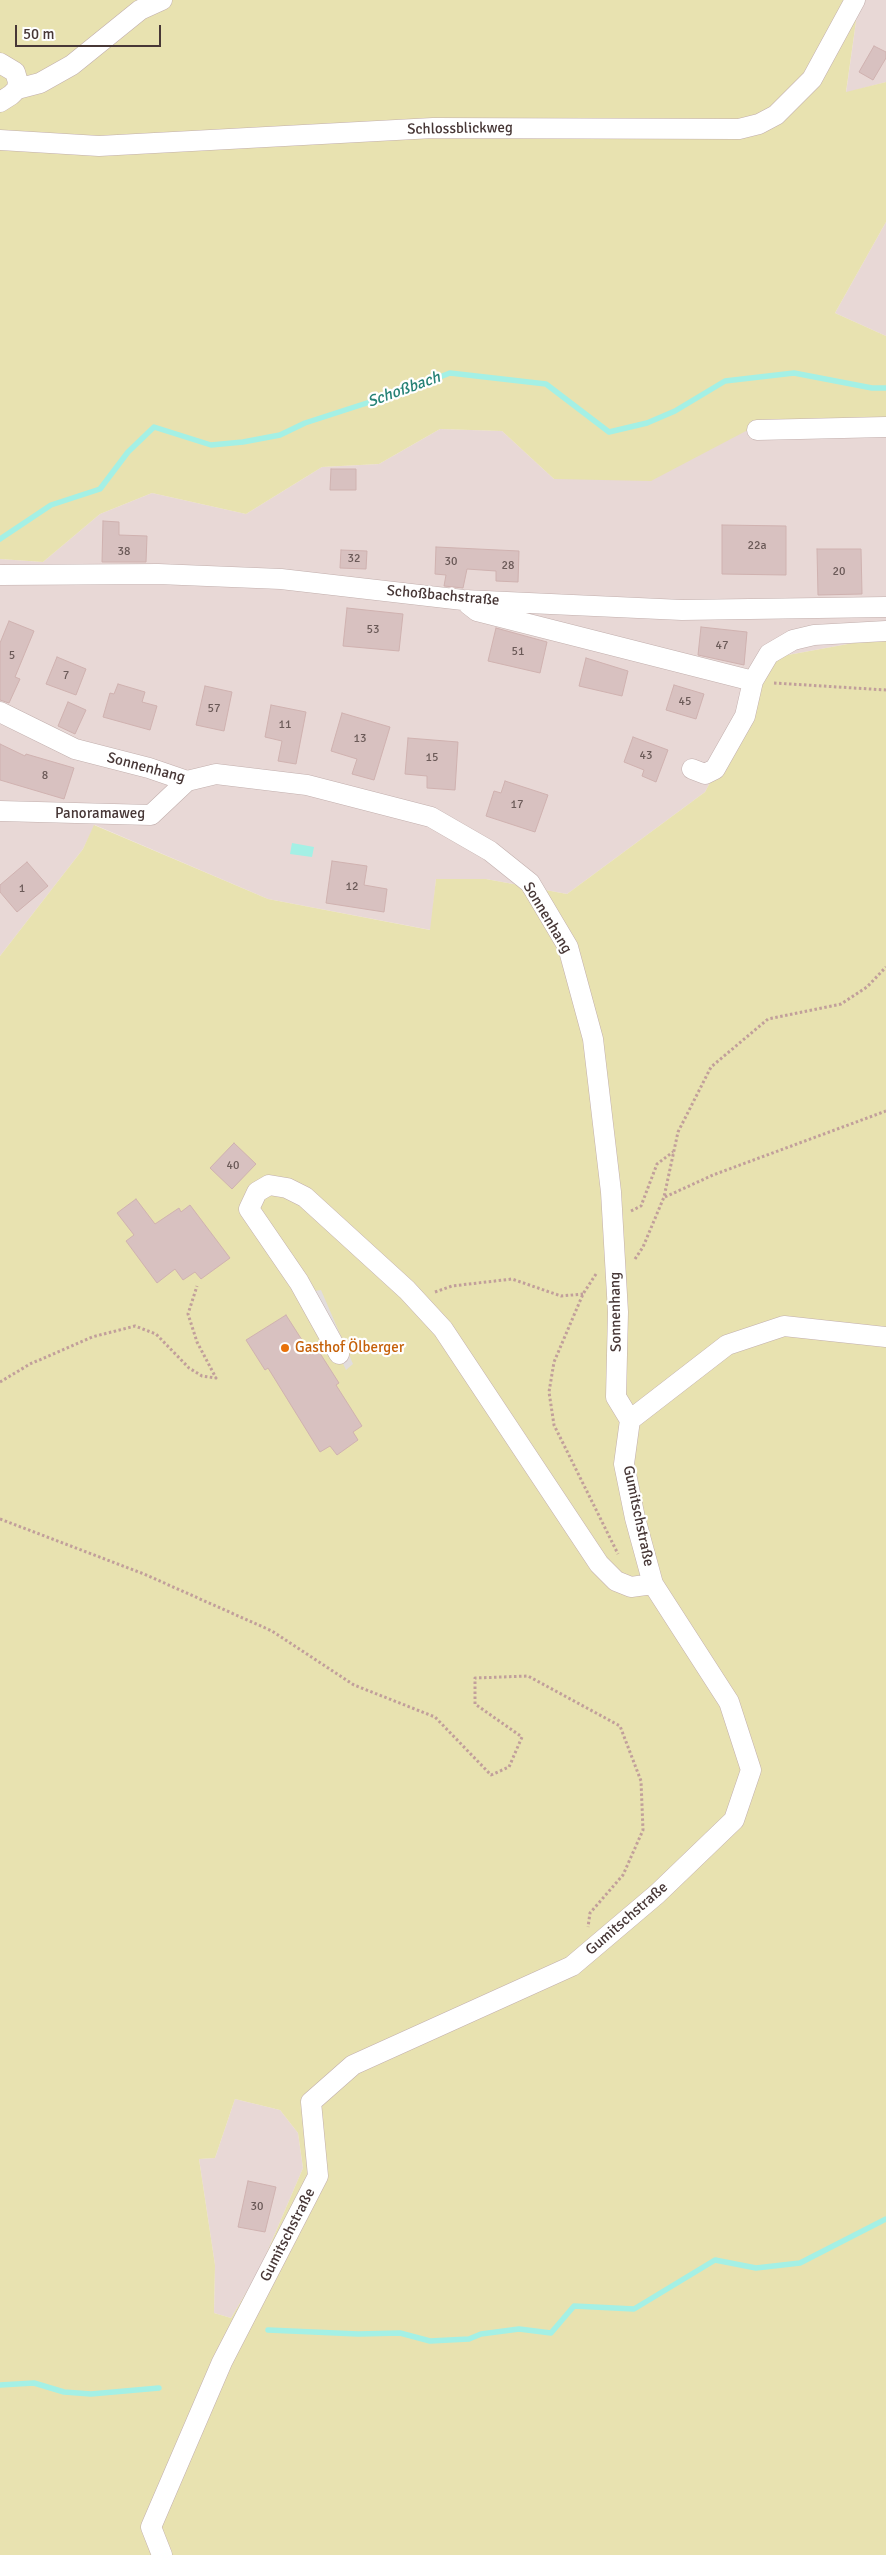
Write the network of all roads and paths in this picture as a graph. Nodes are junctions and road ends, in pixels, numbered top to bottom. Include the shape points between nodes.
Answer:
1 (162, 0) edge
2 (855, 0) edge
3 (0, 63) edge
4 (17, 89) junction
5 (0, 102) edge
6 (0, 140) edge
7 (886, 427) edge
8 (757, 430) dead end
9 (0, 574) edge
10 (463, 600) junction
11 (886, 607) edge
12 (886, 631) edge
13 (753, 681) junction
14 (886, 690) edge
15 (0, 712) edge
16 (692, 769) dead end
17 (187, 781) junction
18 (0, 811) edge
19 (886, 967) edge
20 (886, 1111) edge
21 (674, 1152) junction
22 (664, 1197) junction
23 (613, 1221) junction
24 (197, 1286) dead end
25 (616, 1287) junction
26 (415, 1298) junction
27 (886, 1337) edge
28 (338, 1354) dead end
29 (0, 1382) edge
30 (630, 1420) junction
31 (0, 1518) edge
32 (616, 1581) junction
33 (653, 1584) junction
34 (581, 1959) junction
35 (162, 2555) edge

1 - 4 street via 140,10 72,64 40,83
2 - 6 street, Schlossblickweg via 812,79 776,115 739,129 433,128 99,146
3 - 4 street via 15,72
4 - 5 street
7 - 8 street
9 - 10 street, Schoßbachstraße via 158,574 281,579
10 - 11 street, Schoßbachstraße via 682,610
10 - 13 street via 477,611
12 - 13 street via 814,634 793,640 769,654
13 - 14 path
13 - 16 street via 745,716 715,769 705,774
15 - 17 street, Sonnenhang via 75,749
17 - 18 street, Panoramaweg via 151,815
17 - 23 street, Sonnenhang via 216,774 307,785 431,817 490,851 530,883 568,947 593,1039
19 - 21 path via 867,987 842,1004 768,1019 711,1067 678,1132
20 - 22 path via 713,1175
21 - 22 path
21 - 23 path via 658,1164 641,1206
22 - 25 path via 643,1248
23 - 25 street, Sonnenhang
24 - 29 path via 188,1314 196,1342 216,1378 202,1376 189,1368 156,1334 135,1326 92,1337 30,1364
25 - 30 street, Sonnenhang via 616,1397
26 - 28 street via 305,1197 287,1188 269,1185 257,1192 249,1209 299,1282
26 - 32 street via 443,1329 599,1564
26 - 32 path via 452,1286 512,1279 561,1296 583,1294 554,1362 549,1392 554,1425 621,1560
27 - 30 street via 784,1326 727,1345
30 - 33 street, Gumitschstraße via 624,1464 634,1518
31 - 34 path via 144,1574 272,1631 354,1685 434,1717 491,1775 509,1767 522,1737 476,1704 474,1678 528,1676 620,1726 641,1781 643,1830 622,1875 590,1913
32 - 33 street via 631,1587
33 - 34 street, Gumitschstraße via 729,1702 751,1770 734,1820 657,1894
34 - 35 street, Gumitschstraße via 572,1966 353,2065 311,2102 318,2176 222,2362 151,2528

